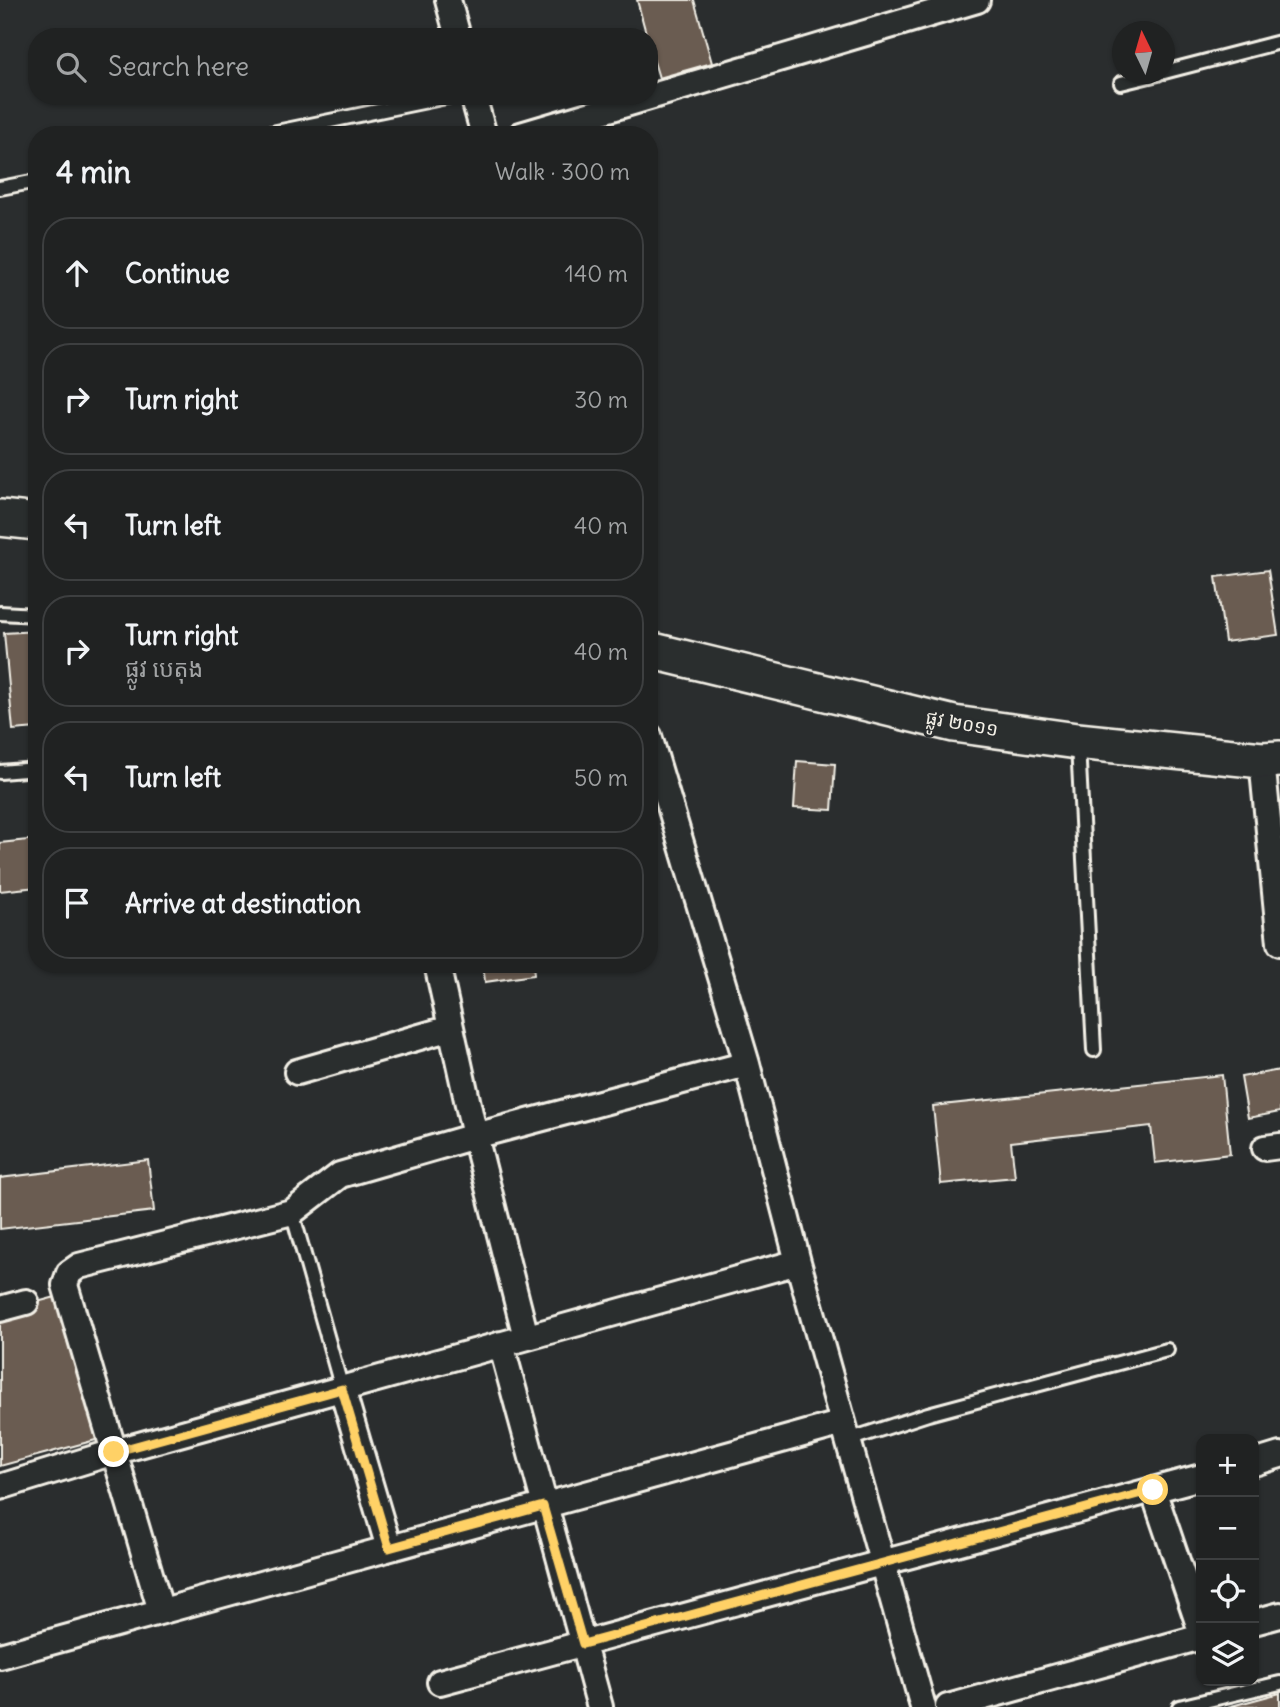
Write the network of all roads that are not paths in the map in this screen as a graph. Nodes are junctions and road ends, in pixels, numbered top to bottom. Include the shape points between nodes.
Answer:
1 (449, 0) edge
2 (977, 0) edge
3 (456, 28) edge
4 (1280, 42) edge
5 (1175, 69) edge
6 (658, 95) edge
7 (408, 105) edge
8 (476, 105) edge
9 (623, 105) edge
10 (306, 126) edge
11 (481, 126) edge
12 (552, 126) edge
13 (28, 183) edge
14 (0, 188) edge
15 (0, 518) edge
16 (28, 521) edge
17 (0, 613) edge
18 (28, 615) edge
19 (658, 652) edge
20 (1077, 741) junction
21 (1271, 760) edge
22 (658, 766) edge
23 (28, 770) edge
24 (0, 772) edge
25 (1280, 943) edge
26 (439, 973) edge
27 (451, 1028) junction
28 (1094, 1050) dead end
29 (747, 1064) junction
30 (298, 1072) dead end
31 (475, 1136) junction
32 (292, 1212) junction
33 (798, 1262) junction
34 (26, 1302) dead end
35 (0, 1309) edge
36 (526, 1337) junction
37 (501, 1344) junction
38 (1167, 1350) dead end
39 (342, 1389) junction
40 (846, 1432) junction
41 (114, 1452) junction
42 (1280, 1455) edge
43 (1259, 1461) edge
44 (1196, 1478) edge
45 (0, 1487) edge
46 (1153, 1490) junction
47 (543, 1506) junction
48 (389, 1548) junction
49 (882, 1563) junction
50 (161, 1611) junction
51 (1280, 1615) edge
52 (1259, 1621) edge
53 (1198, 1623) edge
54 (1196, 1638) edge
55 (583, 1644) junction
56 (0, 1656) edge
57 (440, 1682) dead end
58 (1280, 1683) edge
59 (600, 1707) edge
60 (923, 1707) edge
61 (948, 1707) edge
62 (1179, 1707) edge

1 - 3 street
2 - 6 street
4 - 5 lane
7 - 10 lane
8 - 11 street
9 - 12 street
13 - 14 lane
15 - 16 main road
17 - 18 lane
19 - 20 main road, ផ្លូវ ២០១១ via 954,724
20 - 21 main road, ផ្លូវ ២០១១
20 - 28 lane
21 - 25 street
22 - 29 street
23 - 24 lane
26 - 27 street
27 - 30 street
27 - 31 street
29 - 31 street
29 - 33 street
31 - 32 street via 340,1175
31 - 36 street
32 - 39 lane
32 - 41 street via 79,1266 69,1273 65,1285
33 - 36 street
33 - 40 street
34 - 35 street
36 - 37 street
37 - 39 street
37 - 47 street
38 - 40 lane
39 - 41 street
39 - 48 street
40 - 47 street
40 - 49 street
41 - 45 street
41 - 50 street
42 - 43 street
44 - 46 street
46 - 49 street
46 - 53 street
47 - 48 street
47 - 55 street
48 - 50 street
49 - 55 street
49 - 60 street
50 - 56 street
51 - 52 street
54 - 61 street
55 - 57 street
55 - 59 street
58 - 62 lane

